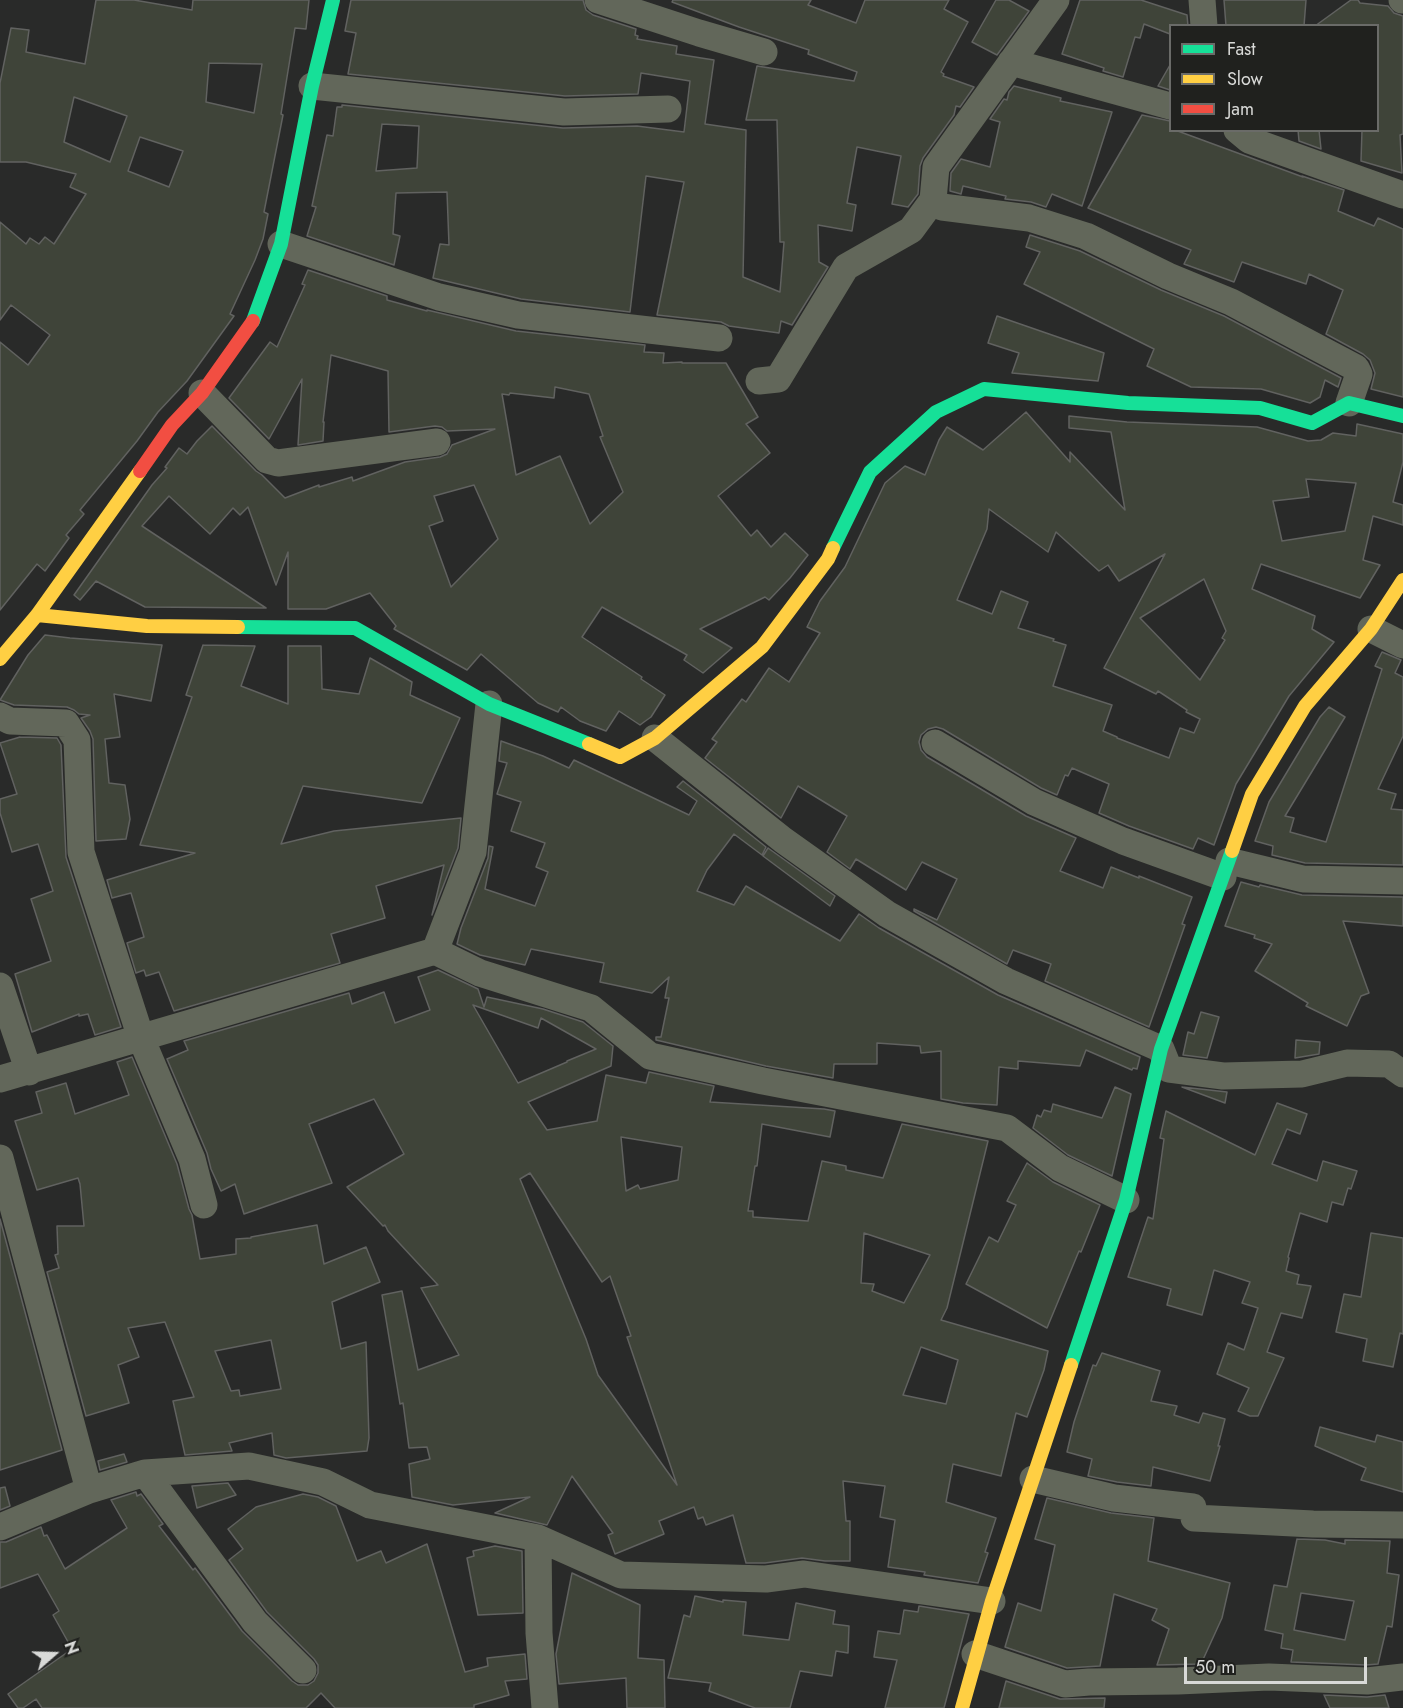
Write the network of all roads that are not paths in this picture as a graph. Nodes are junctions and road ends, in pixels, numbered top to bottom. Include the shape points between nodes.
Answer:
1 (333, 0) edge
2 (598, 0) edge
3 (1056, 0) edge
4 (1202, 0) edge
5 (1204, 24) edge
6 (764, 52) dead end
7 (1011, 63) junction
8 (312, 86) junction
9 (1169, 106) edge
10 (668, 109) dead end
11 (1239, 132) edge
12 (1403, 195) edge
13 (933, 200) junction
14 (281, 244) junction
15 (719, 338) dead end
16 (759, 381) dead end
17 (202, 393) junction
18 (1349, 403) junction
19 (1403, 416) edge
20 (437, 442) dead end
21 (1403, 580) edge
22 (37, 615) junction
23 (1371, 629) junction
24 (1403, 645) edge
25 (0, 659) edge
26 (489, 704) junction
27 (0, 716) edge
28 (655, 738) junction
29 (934, 742) dead end
30 (1226, 869) junction
31 (1403, 881) edge
32 (435, 951) junction
33 (0, 986) edge
34 (141, 1038) junction
35 (1161, 1049) junction
36 (29, 1072) junction
37 (1403, 1074) edge
38 (0, 1079) edge
39 (0, 1158) edge
40 (1126, 1200) junction
41 (204, 1205) dead end
42 (145, 1473) junction
43 (1033, 1479) junction
44 (89, 1490) junction
45 (1403, 1525) edge
46 (0, 1527) edge
47 (538, 1539) junction
48 (992, 1601) junction
49 (975, 1654) junction
50 (303, 1670) dead end
51 (1403, 1677) edge
52 (545, 1708) edge
53 (962, 1708) edge

1 - 8 street
2 - 6 street
3 - 7 street
4 - 5 street
7 - 9 street
7 - 13 street via 936,167
8 - 10 street via 564,112
8 - 14 street
11 - 12 street via 1249,140
13 - 16 street via 911,230 846,267 778,379
13 - 18 street via 942,207 1029,218 1086,236 1231,302 1356,368 1359,374
14 - 15 street via 439,297 518,315
14 - 17 street via 254,320
17 - 20 street via 267,460 278,463
17 - 22 street via 172,425
18 - 19 street
18 - 28 street via 1312,423 1260,408 1128,403 984,389 936,412 870,472 828,559 762,647
21 - 23 street
22 - 25 street
22 - 26 street via 147,626 355,628
23 - 24 street
23 - 30 street via 1305,706 1252,794
26 - 28 street via 620,757
26 - 32 street via 473,852
27 - 34 street via 10,721 66,723 76,740 81,852
28 - 35 street via 783,840 887,914 1006,981
29 - 30 street via 1034,802 1123,841
30 - 31 street via 1303,879
30 - 35 street
32 - 34 street
32 - 40 street via 480,973 591,1008 650,1056 1007,1128 1060,1168
33 - 36 street
34 - 36 street
34 - 41 street via 192,1159
35 - 37 street via 1169,1069 1223,1076 1302,1074 1347,1063 1389,1064
35 - 40 street
36 - 38 street
39 - 44 street
40 - 43 street
42 - 44 street
42 - 47 street via 249,1466 323,1482 370,1504
42 - 50 street via 255,1622
43 - 45 street via 1114,1498 1193,1508 1194,1518
43 - 48 street
44 - 46 street
47 - 48 street via 621,1575 766,1579 804,1574
47 - 52 street
48 - 49 street
49 - 51 street via 1065,1684 1269,1677 1367,1681
49 - 53 street

